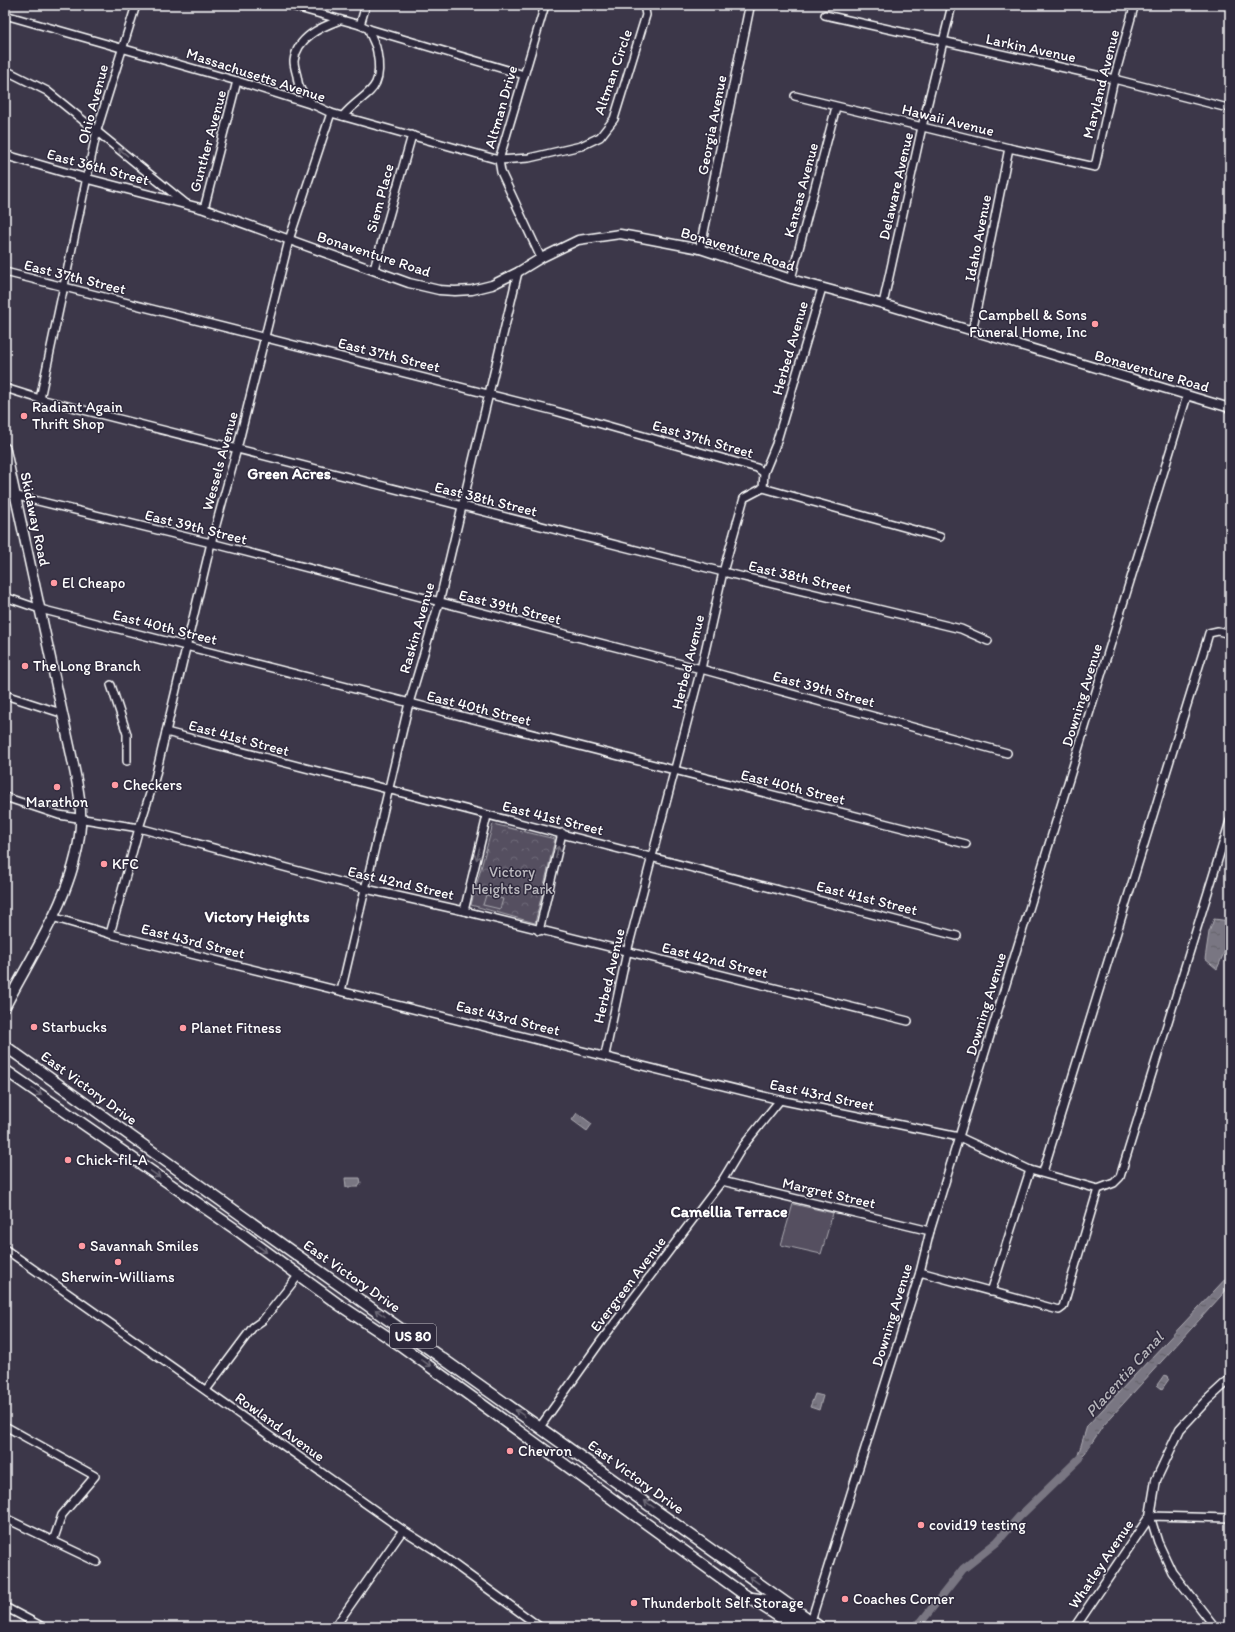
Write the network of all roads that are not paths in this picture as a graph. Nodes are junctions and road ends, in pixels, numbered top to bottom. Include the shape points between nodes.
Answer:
1 (136, 5) edge
2 (288, 5) edge
3 (366, 5) edge
4 (545, 5) edge
5 (644, 5) edge
6 (750, 5) edge
7 (952, 5) edge
8 (1133, 6) edge
9 (5, 15) edge
10 (825, 15) dead end
11 (340, 20) junction
12 (360, 25) junction
13 (369, 29) junction
14 (944, 42) junction
15 (122, 48) junction
16 (5, 70) edge
17 (524, 75) junction
18 (1114, 79) junction
19 (237, 81) junction
20 (795, 96) dead end
21 (316, 106) junction
22 (836, 107) junction
23 (1230, 107) edge
24 (331, 113) junction
25 (343, 116) junction
26 (922, 127) junction
27 (97, 130) junction
28 (412, 135) junction
29 (1009, 148) junction
30 (5, 155) edge
31 (499, 160) junction
32 (1095, 167) joint
33 (88, 179) junction
34 (185, 204) junction
35 (204, 209) junction
36 (289, 240) junction
37 (700, 250) junction
38 (541, 258) junction
39 (374, 269) junction
40 (5, 272) edge
41 (518, 272) junction
42 (792, 280) junction
43 (62, 287) junction
44 (822, 288) junction
45 (883, 304) junction
46 (972, 332) junction
47 (266, 337) junction
48 (5, 388) edge
49 (488, 394) junction
50 (1188, 396) junction
51 (40, 399) junction
52 (1230, 408) edge
53 (5, 448) edge
54 (237, 449) junction
55 (764, 473) junction
56 (763, 488) junction
57 (5, 493) edge
58 (16, 497) junction
59 (461, 506) junction
60 (940, 537) dead end
61 (211, 543) junction
62 (723, 572) junction
63 (5, 597) edge
64 (439, 603) junction
65 (40, 609) junction
66 (1230, 634) edge
67 (988, 641) dead end
68 (186, 646) junction
69 (701, 669) junction
70 (111, 685) dead end
71 (5, 694) edge
72 (409, 703) junction
73 (61, 713) junction
74 (166, 732) junction
75 (1007, 753) dead end
76 (128, 760) dead end
77 (675, 771) junction
78 (390, 790) junction
79 (5, 797) edge
80 (487, 816) junction
81 (80, 817) junction
82 (1230, 821) edge
83 (139, 828) junction
84 (562, 833) junction
85 (966, 844) dead end
86 (652, 856) junction
87 (366, 889) junction
88 (464, 911) junction
89 (52, 917) junction
90 (539, 931) junction
91 (110, 934) junction
92 (957, 936) dead end
93 (627, 952) junction
94 (341, 991) junction
95 (5, 1007) edge
96 (908, 1022) dead end
97 (5, 1046) edge
98 (605, 1055) junction
99 (5, 1070) edge
100 (780, 1100) junction
101 (959, 1137) junction
102 (1030, 1170) junction
103 (1043, 1172) junction
104 (722, 1181) junction
105 (1098, 1189) junction
106 (930, 1230) junction
107 (5, 1249) edge
108 (920, 1272) junction
109 (298, 1276) junction
110 (991, 1292) junction
111 (408, 1333) junction
112 (400, 1344) junction
113 (1230, 1379) edge
114 (206, 1390) junction
115 (5, 1426) edge
116 (540, 1427) junction
117 (608, 1475) junction
118 (597, 1488) junction
119 (1150, 1516) junction
120 (5, 1518) edge
121 (1230, 1518) edge
122 (403, 1530) junction
123 (53, 1541) junction
124 (97, 1562) dead end
125 (750, 1598) junction
126 (5, 1607) edge
127 (811, 1621) junction
128 (43, 1627) edge
129 (335, 1627) edge
130 (540, 1627) edge
131 (796, 1627) edge
132 (820, 1627) edge
133 (1075, 1627) edge
134 (1214, 1627) edge

1 - 15 street, Ohio Avenue
2 - 11 street
3 - 12 street
4 - 17 street, Altman Drive
5 - 31 street, Altman Circle via 646,14 623,95 614,119 600,138 552,153
6 - 37 street, Georgia Avenue
7 - 14 street, Delaware Avenue
8 - 18 street, Maryland Avenue
9 - 15 street, Massachusetts Avenue
10 - 14 street, Larkin Avenue
11 - 12 street
11 - 21 street via 319,28 308,36 294,61 298,82 305,98
12 - 13 street
13 - 17 street
13 - 25 street via 378,54 376,86
14 - 18 street, Larkin Avenue
14 - 26 street, Delaware Avenue
15 - 19 street, Massachusetts Avenue
15 - 27 street, Ohio Avenue
16 - 27 street, Bonaventure Road via 47,91
17 - 31 street, Altman Drive
18 - 23 street, Larkin Avenue
18 - 32 street, Maryland Avenue
19 - 21 street, Massachusetts Avenue
19 - 35 street, Gunther Avenue
20 - 22 street, Hawaii Avenue
21 - 24 street, Massachusetts Avenue
22 - 26 street, Hawaii Avenue
22 - 42 street, Kansas Avenue
24 - 25 street, Massachusetts Avenue
24 - 36 street, Wessels Avenue
25 - 28 street, Massachusetts Avenue
26 - 29 street, Hawaii Avenue
26 - 45 street, Delaware Avenue
27 - 33 street, Ohio Avenue
34 -> 27 street, Bonaventure Road
28 - 31 street, Massachusetts Avenue
28 - 39 street, Siem Place
29 - 32 street, Hawaii Avenue
29 - 46 street, Idaho Avenue
30 - 33 street, East 36th Street
31 - 38 street, Altman Drive via 501,172
33 - 34 street, East 36th Street
33 - 43 street, Ohio Avenue
34 - 35 street, Bonaventure Road
35 - 36 street, Bonaventure Road
36 - 39 street, Bonaventure Road
36 - 47 street, Wessels Avenue
37 - 38 street, Bonaventure Road via 620,234 578,240
37 - 42 street, Bonaventure Road
38 - 41 street, Bonaventure Road
39 - 41 street, Bonaventure Road via 409,283 455,291 472,290 492,284
40 - 43 street, East 37th Street
41 - 49 street, Raskin Avenue
42 - 44 street, Bonaventure Road
43 - 47 street, East 37th Street
43 - 51 street, Ohio Avenue
44 - 45 street, Bonaventure Road
44 - 55 street, Herbed Avenue via 776,444
45 - 46 street, Bonaventure Road
46 - 50 street, Bonaventure Road
47 - 49 street, East 37th Street
47 - 54 street, Wessels Avenue
48 - 51 street, East 38th Street
49 - 55 street, East 37th Street via 757,468
49 - 59 street, Raskin Avenue
50 - 52 street, Bonaventure Road
50 - 101 street, Downing Avenue
51 - 54 street, East 38th Street
53 - 58 main road, Skidaway Road
54 - 59 street, East 38th Street
54 - 61 street, Wessels Avenue
55 - 56 street, Herbed Avenue
56 - 60 street
56 - 62 street, Herbed Avenue via 744,498
57 - 58 street, East 39th Street
58 - 61 street, East 39th Street
58 - 65 main road, Skidaway Road
59 - 62 street, East 38th Street
59 - 64 street, Raskin Avenue
61 - 64 street, East 39th Street
61 - 68 street, Wessels Avenue
62 - 67 street, East 38th Street via 961,629
62 - 69 street, Herbed Avenue
63 - 65 street, East 40th Street
64 - 69 street, East 39th Street
64 - 72 street, Raskin Avenue
65 - 68 street, East 40th Street
65 - 73 main road, Skidaway Road
66 - 103 street via 1213,632 1207,640
68 - 72 street, East 40th Street
68 - 74 street, Wessels Avenue
69 - 75 street, East 39th Street
69 - 77 street, Herbed Avenue
70 - 76 street via 127,734
71 - 73 street
72 - 77 street, East 40th Street
72 - 78 street, Raskin Avenue
73 - 81 main road, Skidaway Road via 77,788
74 - 78 street, East 41st Street
74 - 83 street, Wessels Avenue
77 - 85 street, East 40th Street
77 - 86 street, Herbed Avenue
78 - 80 street, East 41st Street
78 - 87 street, Raskin Avenue
79 - 81 street, East 42nd Street via 59,815
80 - 84 street, East 41st Street
80 -> 88 street
81 - 83 street, East 42nd Street
81 - 89 main road, Skidaway Road via 75,858
82 - 105 street via 1120,1177 1114,1183
83 - 87 street, East 42nd Street
83 - 91 street, Wessels Avenue
84 - 86 street, East 41st Street
90 -> 84 street
86 - 92 street, East 41st Street
86 - 93 street, Herbed Avenue
87 - 88 street, East 42nd Street
87 - 94 street, Raskin Avenue
88 - 90 street, East 42nd Street
89 - 91 street, East 43rd Street
89 - 95 main road, Skidaway Road
90 - 93 street, East 42nd Street
91 - 94 street, East 43rd Street
93 - 96 street, East 42nd Street
93 - 98 street, Herbed Avenue
94 - 98 street, East 43rd Street
111 -> 97 main road, East Victory Drive / US 80
98 - 100 street, East 43rd Street
99 -> 109 main road, East Victory Drive / US 80
100 - 101 street, East 43rd Street
100 - 104 street, Evergreen Avenue via 743,1146
101 - 102 street, East 43rd Street
101 - 106 street, Downing Avenue
102 - 103 street, East 43rd Street
102 - 110 street
103 - 105 street, East 43rd Street
104 - 106 street, Margret Street
104 - 116 street, Evergreen Avenue via 601,1341
105 - 110 street via 1063,1307 1059,1310 1054,1309
106 - 108 street, Downing Avenue
107 - 114 street, Rowland Avenue
108 - 110 street
108 - 127 street, Downing Avenue
109 - 112 main road, East Victory Drive / US 80
109 - 114 street via 263,1320 253,1327
111 - 112 main road
116 -> 111 main road, East Victory Drive / US 80
112 -> 118 main road, East Victory Drive / US 80
113 - 119 street via 1180,1429 1156,1480
114 - 122 street, Rowland Avenue
115 - 123 street via 95,1476 62,1515
116 - 117 main road, East Victory Drive / US 80
117 - 118 main road
127 -> 117 main road, East Victory Drive / US 80
118 - 125 main road, East Victory Drive / US 80
119 - 121 street
119 - 133 street, Whatley Avenue
119 - 134 street via 1158,1542 1172,1572
120 - 123 street
122 - 129 street
122 - 130 street, Rowland Avenue
123 - 124 street
125 - 127 main road via 766,1600 802,1624 807,1625
125 - 131 main road, East Victory Drive / US 80
126 - 128 street
127 - 132 main road, East Victory Drive / US 80

